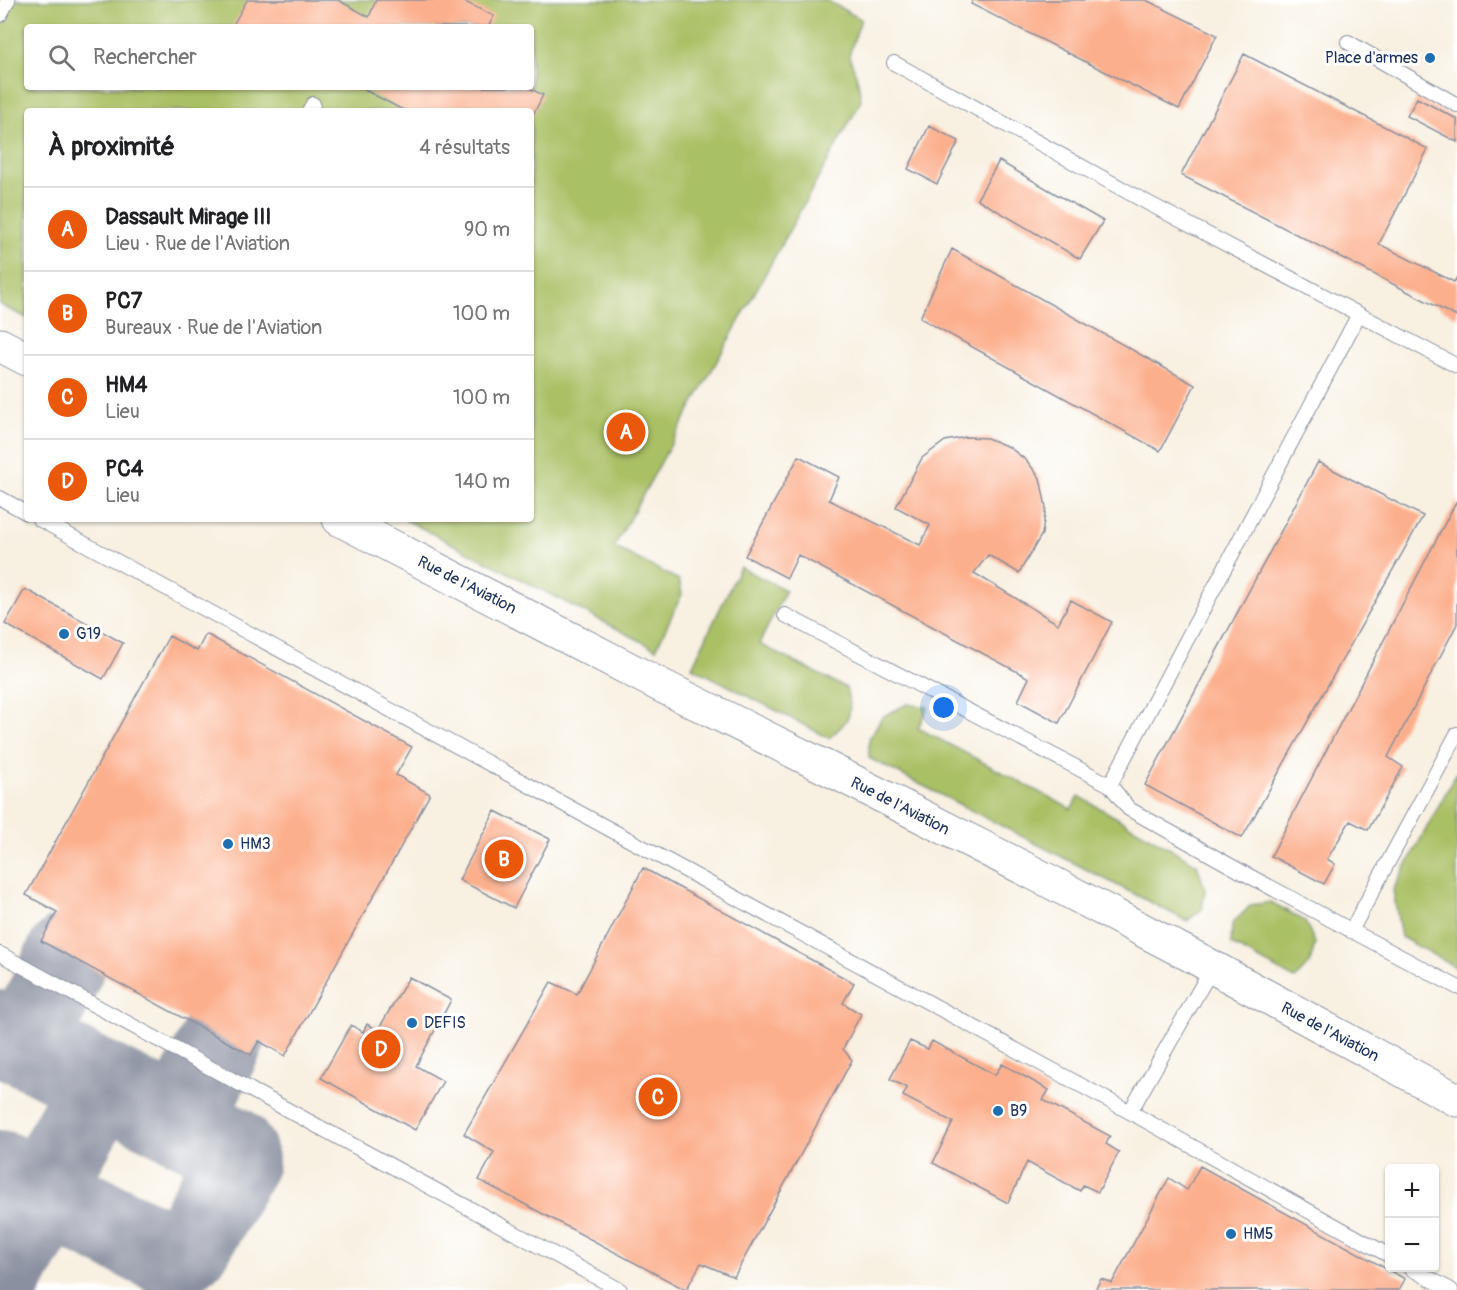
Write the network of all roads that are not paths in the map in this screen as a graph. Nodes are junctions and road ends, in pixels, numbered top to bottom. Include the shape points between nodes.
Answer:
1 (8, 0) edge
2 (0, 15) edge
3 (1348, 42) dead end
4 (894, 63) dead end
5 (1457, 105) edge
6 (1359, 314) junction
7 (0, 345) edge
8 (24, 357) edge
9 (1457, 366) edge
10 (0, 498) edge
11 (24, 511) edge
12 (45, 522) edge
13 (345, 522) edge
14 (785, 615) dead end
15 (1457, 734) edge
16 (1110, 785) junction
17 (1351, 931) junction
18 (0, 954) edge
19 (1212, 968) junction
20 (1457, 987) edge
21 (1457, 1100) edge
22 (1130, 1112) junction
23 (1385, 1254) edge
24 (1417, 1272) edge
25 (621, 1290) edge
26 (1451, 1290) edge

1 - 2 lane
3 - 5 lane
4 - 6 lane
6 - 9 lane
6 - 16 lane
7 - 8 street
10 - 11 lane
12 - 22 lane
13 - 19 street, Rue de l'Aviation
14 - 16 lane
15 - 17 lane
16 - 17 lane via 1129,809
17 - 20 lane
18 - 25 lane
19 - 21 street, Rue de l'Aviation
19 - 22 lane
22 - 23 lane
24 - 26 lane

